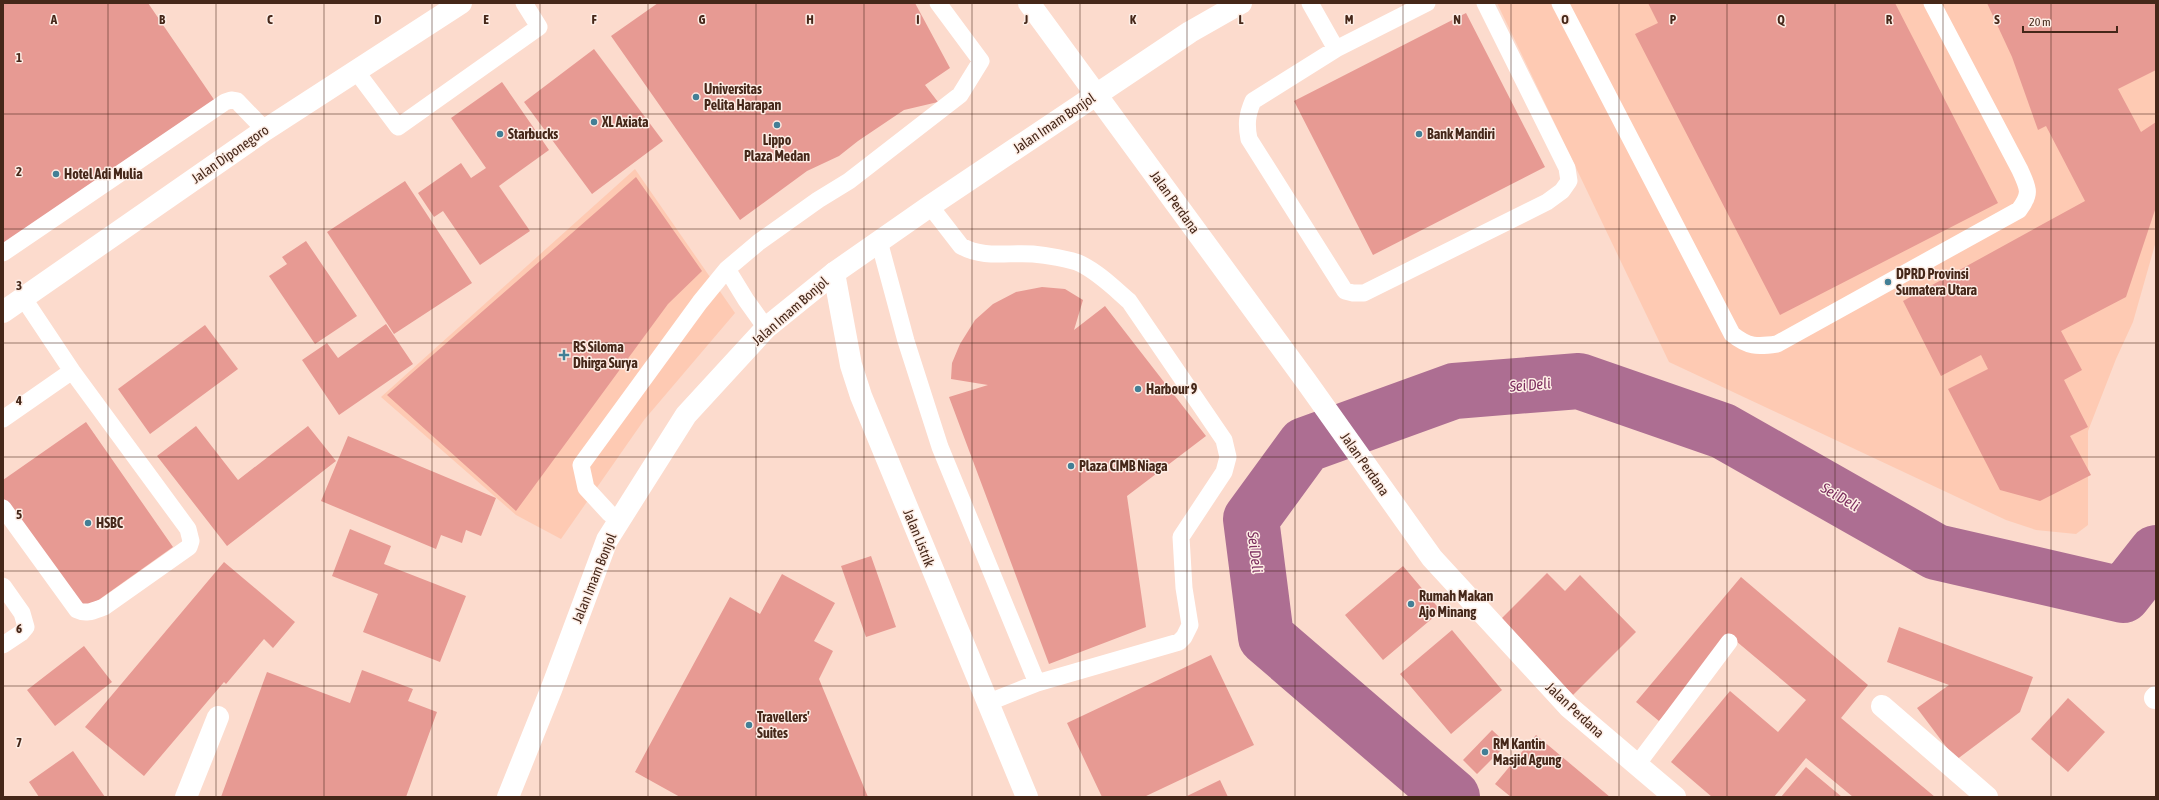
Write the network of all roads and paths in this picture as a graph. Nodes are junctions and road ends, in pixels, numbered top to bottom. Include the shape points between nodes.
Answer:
1 (461, 3) edge
2 (524, 3) edge
3 (938, 3) edge
4 (1029, 3) edge
5 (1242, 3) edge
6 (1310, 3) edge
7 (1427, 3) edge
8 (1485, 3) edge
9 (1560, 3) edge
10 (1932, 3) edge
11 (1336, 49) junction
12 (356, 71) junction
13 (1097, 95) junction
14 (265, 130) junction
15 (930, 206) junction
16 (879, 241) junction
17 (3, 253) edge
18 (728, 269) junction
19 (834, 273) junction
20 (24, 299) junction
21 (3, 312) edge
22 (766, 328) junction
23 (72, 371) junction
24 (3, 419) edge
25 (3, 508) edge
26 (618, 520) junction
27 (3, 586) edge
28 (1728, 642) dead end
29 (3, 645) edge
30 (1037, 684) junction
31 (987, 703) junction
32 (1882, 706) dead end
33 (218, 717) dead end
34 (1636, 766) junction
35 (186, 797) edge
36 (508, 797) edge
37 (1027, 797) edge
38 (1675, 797) edge
39 (1987, 797) edge

1 - 12 main road, Jalan Diponegoro
2 - 12 lane via 539,27 398,127
3 - 18 lane via 981,61 960,95 849,181 759,242
4 - 13 main road, Jalan Perdana
5 - 13 main road, Jalan Imam Bonjol via 1190,32
6 - 11 lane
7 - 11 lane
8 - 11 lane via 1567,168 1569,181 1562,192 1547,202 1364,293 1345,291 1248,138 1246,127 1253,101
9 - 10 lane via 1732,334 1742,343 1758,346 1777,344 2019,210 2027,200 2028,190 2020,170
12 - 14 main road, Jalan Diponegoro
13 - 15 main road, Jalan Imam Bonjol
13 - 34 main road, Jalan Perdana via 1432,558 1569,707
14 - 17 lane via 237,101 225,102
14 - 20 main road, Jalan Diponegoro
15 - 16 main road, Jalan Imam Bonjol
15 - 30 lane via 961,246 968,250 979,254 1033,254 1080,263 1109,283 1129,301 1224,440 1228,457 1224,472 1181,537 1184,588 1190,625 1184,637 1179,642
16 - 19 main road, Jalan Imam Bonjol
16 - 30 lane via 906,341 940,448
18 - 22 lane
18 - 26 lane via 700,302 582,465 586,488
19 - 22 main road, Jalan Imam Bonjol
19 - 31 main road, Jalan Listrik via 851,365 861,396
20 - 21 main road, Jalan Diponegoro
20 - 23 lane
22 - 26 main road, Jalan Imam Bonjol via 686,415
23 - 24 lane
23 - 25 lane via 188,529 191,541 189,547 104,607 82,612 77,610
26 - 36 main road, Jalan Imam Bonjol via 607,540
27 - 29 lane via 22,613 26,627
28 - 34 lane
30 - 31 lane
31 - 37 main road, Jalan Listrik
32 - 39 main road
33 - 35 main road
34 - 38 main road, Jalan Perdana

